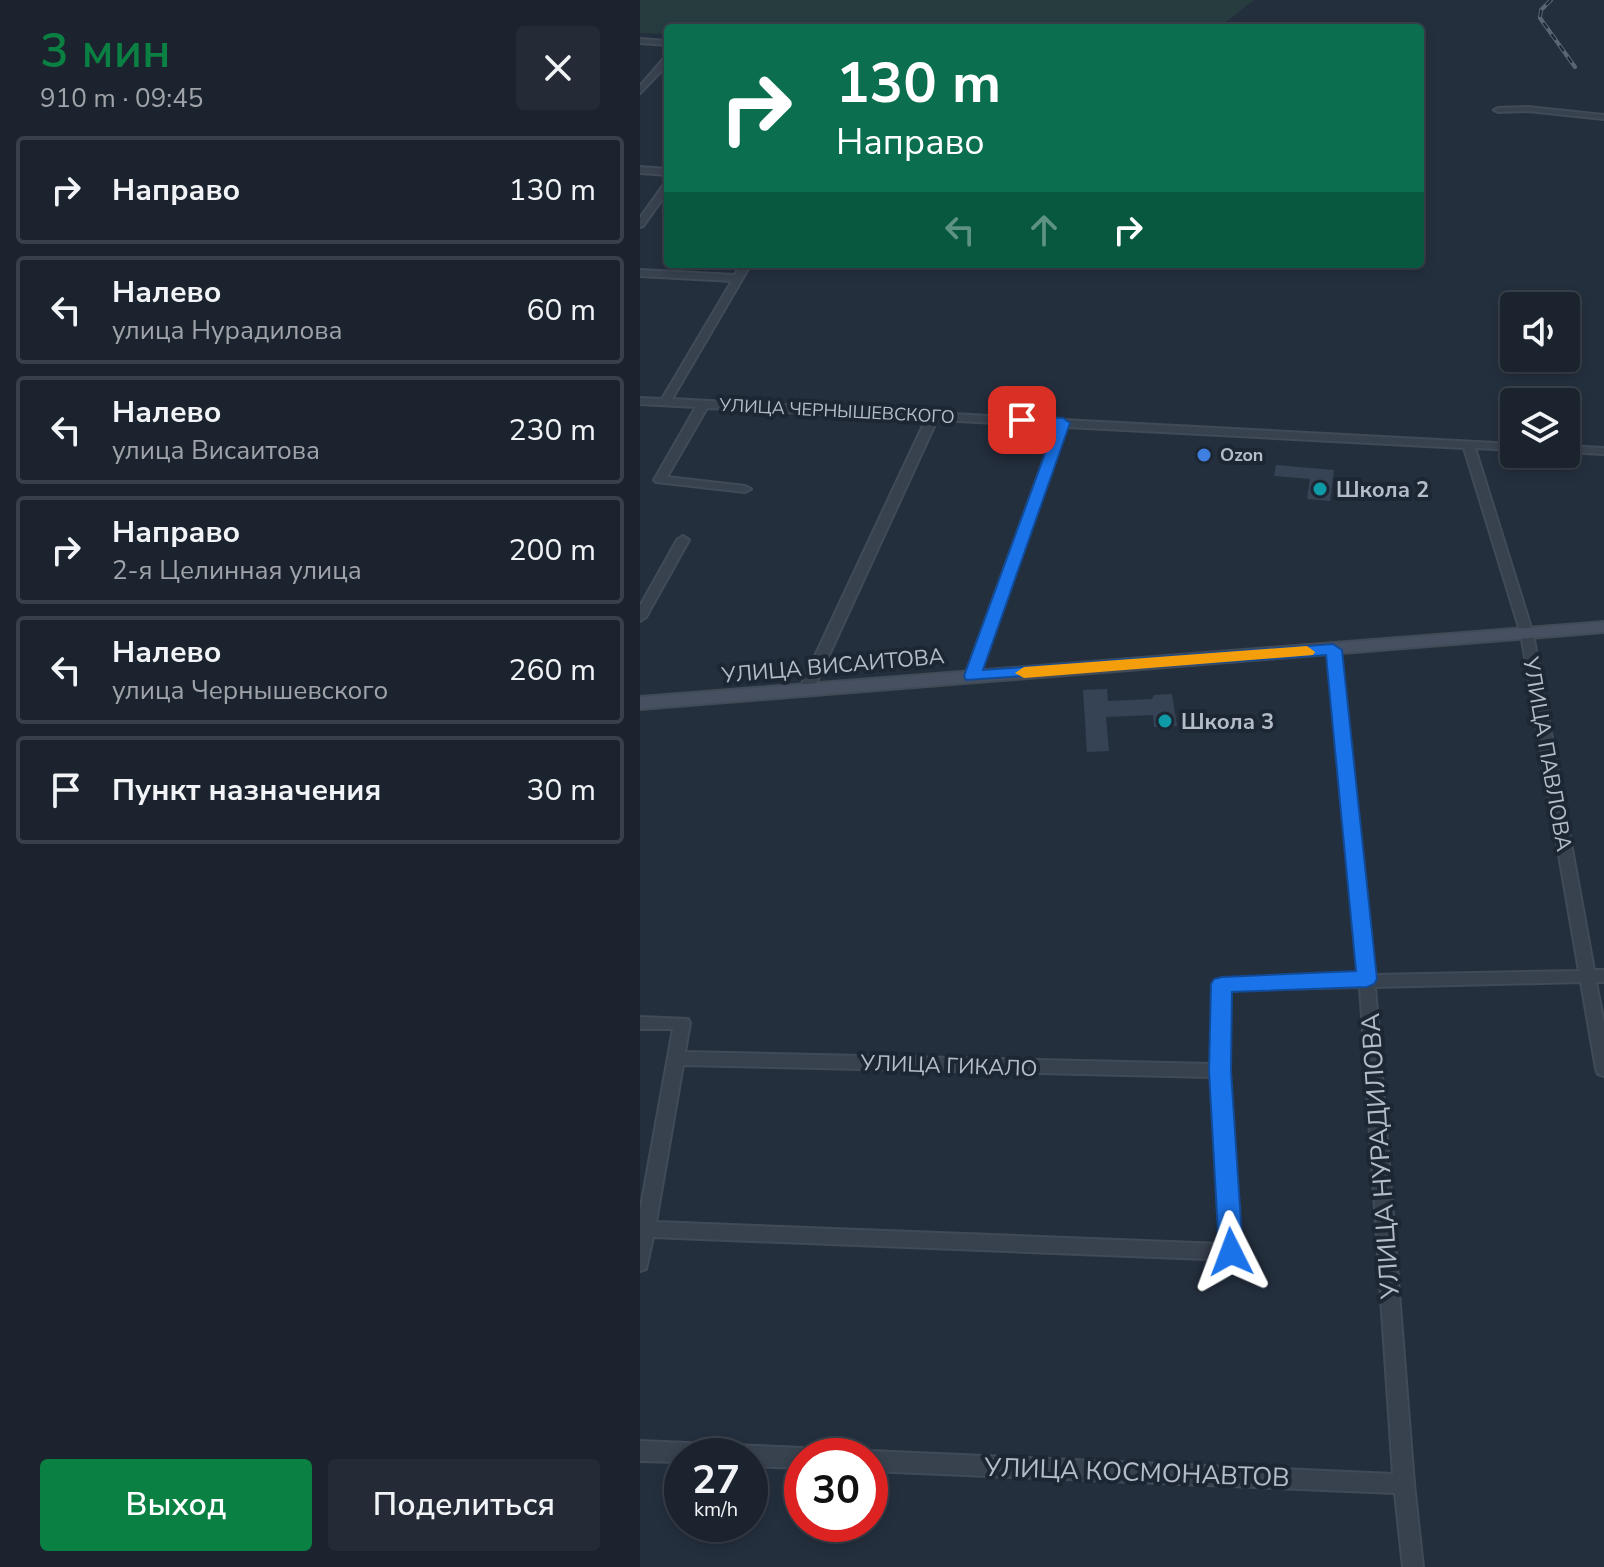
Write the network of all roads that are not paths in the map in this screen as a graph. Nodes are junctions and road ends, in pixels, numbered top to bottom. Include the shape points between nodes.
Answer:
1 (640, 41) edge
2 (664, 43) edge
3 (664, 64) edge
4 (640, 91) edge
5 (1498, 110) dead end
6 (1604, 117) edge
7 (640, 170) edge
8 (664, 172) edge
9 (664, 191) edge
10 (640, 224) edge
11 (744, 268) edge
12 (640, 273) edge
13 (738, 278) junction
14 (640, 401) edge
15 (665, 403) junction
16 (703, 405) junction
17 (933, 416) junction
18 (1063, 423) junction
19 (1468, 444) junction
20 (1500, 446) edge
21 (1580, 450) edge
22 (1604, 451) edge
23 (745, 489) dead end
24 (683, 540) dead end
25 (640, 617) edge
26 (1604, 627) edge
27 (1527, 634) junction
28 (1333, 650) junction
29 (972, 676) junction
30 (806, 690) junction
31 (640, 703) edge
32 (1596, 976) edge
33 (1367, 979) junction
34 (640, 1023) edge
35 (678, 1058) junction
36 (1604, 1069) edge
37 (1220, 1071) junction
38 (645, 1229) junction
39 (640, 1263) edge
40 (640, 1451) edge
41 (664, 1452) edge
42 (888, 1462) edge
43 (1404, 1484) junction
44 (1413, 1567) edge

1 - 2 street
3 - 4 street
5 - 6 street
7 - 8 street
9 - 10 street
11 - 13 street
12 - 13 street
13 - 15 street
14 - 15 street, УЛИЦА ЧЕРНЫШЕВСКОГО
15 - 16 street, УЛИЦА ЧЕРНЫШЕВСКОГО
16 - 17 street, УЛИЦА ЧЕРНЫШЕВСКОГО
16 - 23 street via 660,480
17 - 18 street, УЛИЦА ЧЕРНЫШЕВСКОГО
17 - 30 street
18 - 19 street, УЛИЦА ЧЕРНЫШЕВСКОГО
18 - 29 street
19 - 20 street, УЛИЦА ЧЕРНЫШЕВСКОГО
19 - 27 street, УЛИЦА ПАВЛОВА
21 - 22 street
24 - 25 street
26 - 27 street, УЛИЦА ВИСАИТОВА
27 - 28 street, УЛИЦА ВИСАИТОВА
27 - 32 street, УЛИЦА ПАВЛОВА
28 - 29 street, УЛИЦА ВИСАИТОВА
28 - 33 street, УЛИЦА НУРАДИЛОВА
29 - 30 street, УЛИЦА ВИСАИТОВА
30 - 31 street, УЛИЦА ВИСАИТОВА
32 - 33 street
32 - 36 street, УЛИЦА ПАВЛОВА
33 - 37 street via 1222,984
33 - 43 street, УЛИЦА НУРАДИЛОВА
34 - 35 street via 682,1023
35 - 37 street, УЛИЦА ГИКАЛО
35 - 38 street
37 - 38 street via 1231,1252
38 - 39 street
40 - 41 street
42 - 43 street, УЛИЦА КОСМОНАВТОВ
43 - 44 street, УЛИЦА НУРАДИЛОВА

